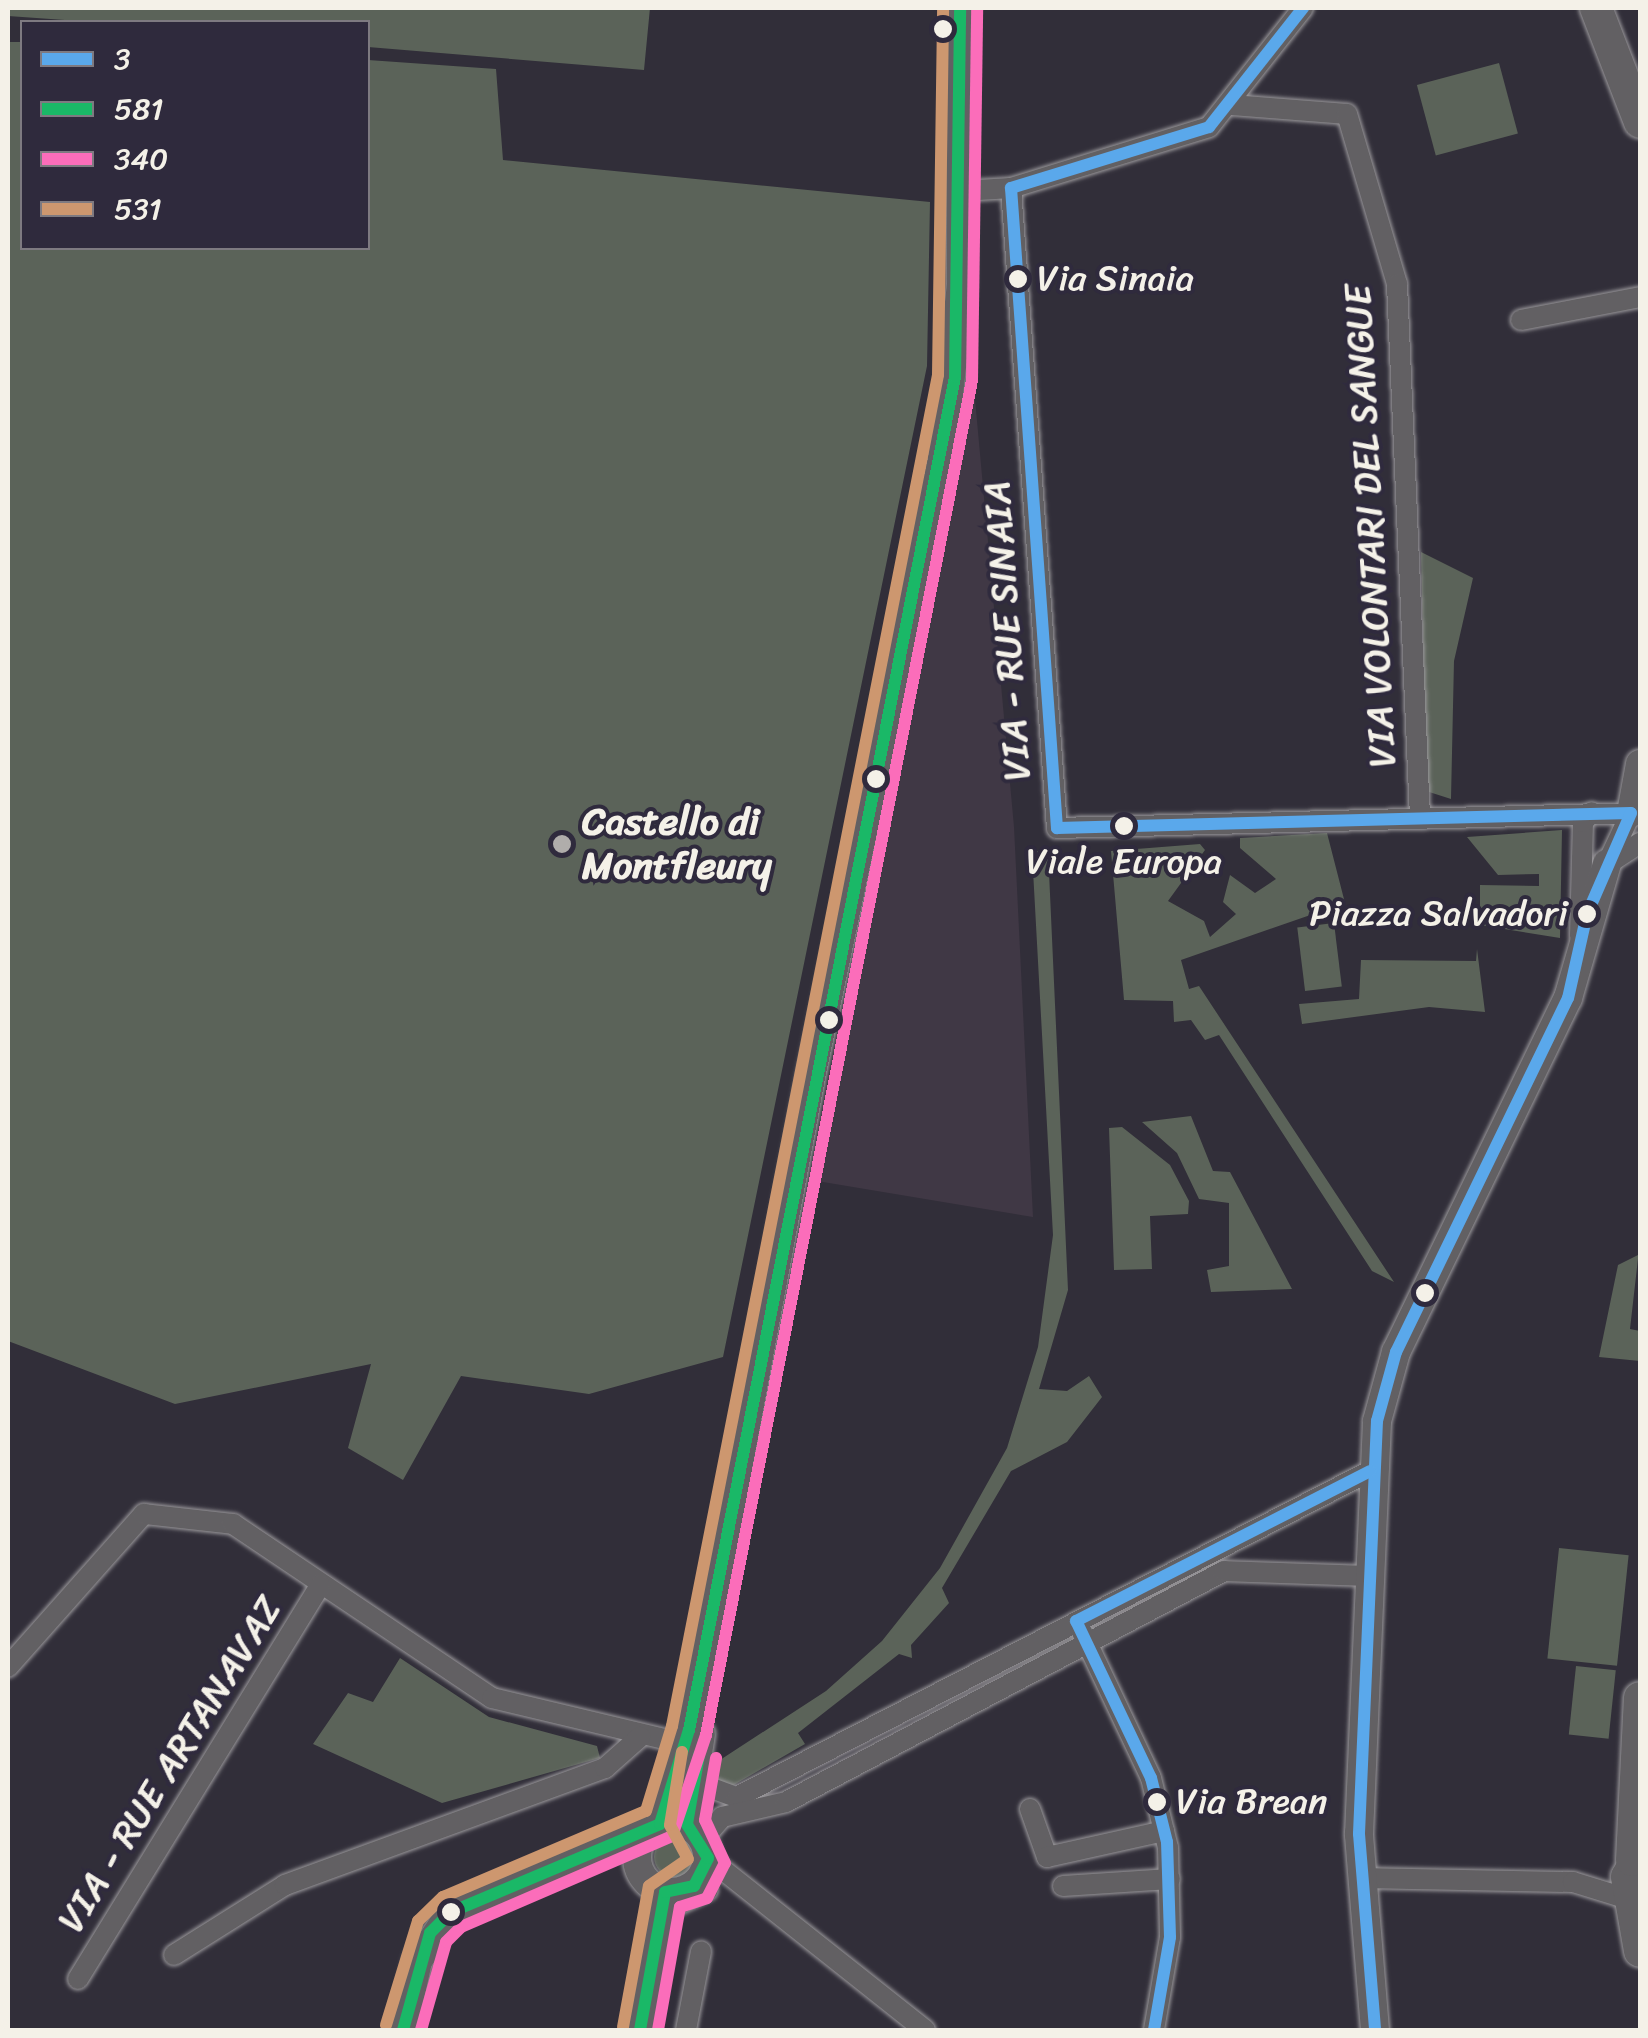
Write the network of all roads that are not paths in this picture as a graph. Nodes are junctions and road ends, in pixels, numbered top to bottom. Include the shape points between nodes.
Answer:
1 (960, 8) edge
2 (1303, 8) edge
3 (1596, 8) edge
4 (1232, 105) junction
5 (1640, 122) edge
6 (1011, 188) junction
7 (962, 191) junction
8 (1640, 298) edge
9 (1521, 320) dead end
10 (1640, 764) edge
11 (1636, 813) edge
12 (1420, 817) junction
13 (1588, 822) junction
14 (1640, 843) edge
15 (1607, 864) junction
16 (1580, 942) junction
17 (1370, 1470) junction
18 (1366, 1576) junction
19 (320, 1586) junction
20 (1076, 1621) junction
21 (704, 1637) junction
22 (1088, 1642) junction
23 (8, 1668) edge
24 (1640, 1727) edge
25 (647, 1737) junction
26 (685, 1745) junction
27 (697, 1771) junction
28 (737, 1797) junction
29 (1030, 1809) dead end
30 (684, 1831) junction
31 (1164, 1831) junction
32 (1634, 1859) edge
33 (1361, 1878) junction
34 (1170, 1879) junction
35 (1574, 1882) junction
36 (1063, 1886) dead end
37 (684, 1892) junction
38 (1631, 1900) junction
39 (760, 1904) junction
40 (700, 1951) dead end
41 (1640, 1951) edge
42 (174, 1955) dead end
43 (649, 1974) junction
44 (78, 1979) dead end
45 (403, 2030) edge
46 (640, 2030) edge
47 (686, 2030) edge
48 (925, 2030) edge
49 (1154, 2030) edge
50 (1376, 2030) edge

1 - 7 street
2 - 4 street
3 - 5 main road
4 - 6 street via 1209,126
4 - 12 street, VIA VOLONTARI DEL SANGUE via 1346,114 1396,284
6 - 7 street
6 - 12 street, VIA - RUE SINAIA via 1058,828
7 - 21 street via 955,377 942,459
8 - 9 street
10 - 11 street
11 - 13 street
11 - 15 street
12 - 13 street via 1558,812
13 - 15 street
13 - 16 street
14 - 15 street
15 - 16 street
16 - 17 street via 1553,1033 1396,1352
17 - 18 street
17 - 20 street
18 - 22 street via 1224,1571
18 - 33 street
19 - 23 street via 233,1524 144,1514
19 - 25 street via 492,1698
19 - 44 street, VIA - RUE ARTANAVAZ
20 - 22 street
20 - 28 street
21 - 25 street via 687,1705
21 - 26 street
21 - 27 street
22 - 30 street via 786,1802
22 - 31 street via 1151,1778
24 - 32 main road
25 - 26 street
25 - 42 street via 606,1768 284,1884
26 - 30 street
27 - 28 street via 706,1786
27 - 30 street
28 - 30 street
29 - 31 street via 1047,1857
30 - 37 street
30 - 37 street via 637,1857 640,1873
30 - 39 street
30 - 45 street via 451,1912 418,1961
31 - 34 street
32 - 35 street
32 - 38 main road
33 - 35 street
33 - 50 street
34 - 36 street
34 - 49 street
35 - 38 street
37 - 39 street
37 - 43 street
37 - 43 street via 669,1910
38 - 41 main road
39 - 48 street via 841,1959
40 - 47 street
43 - 46 street

